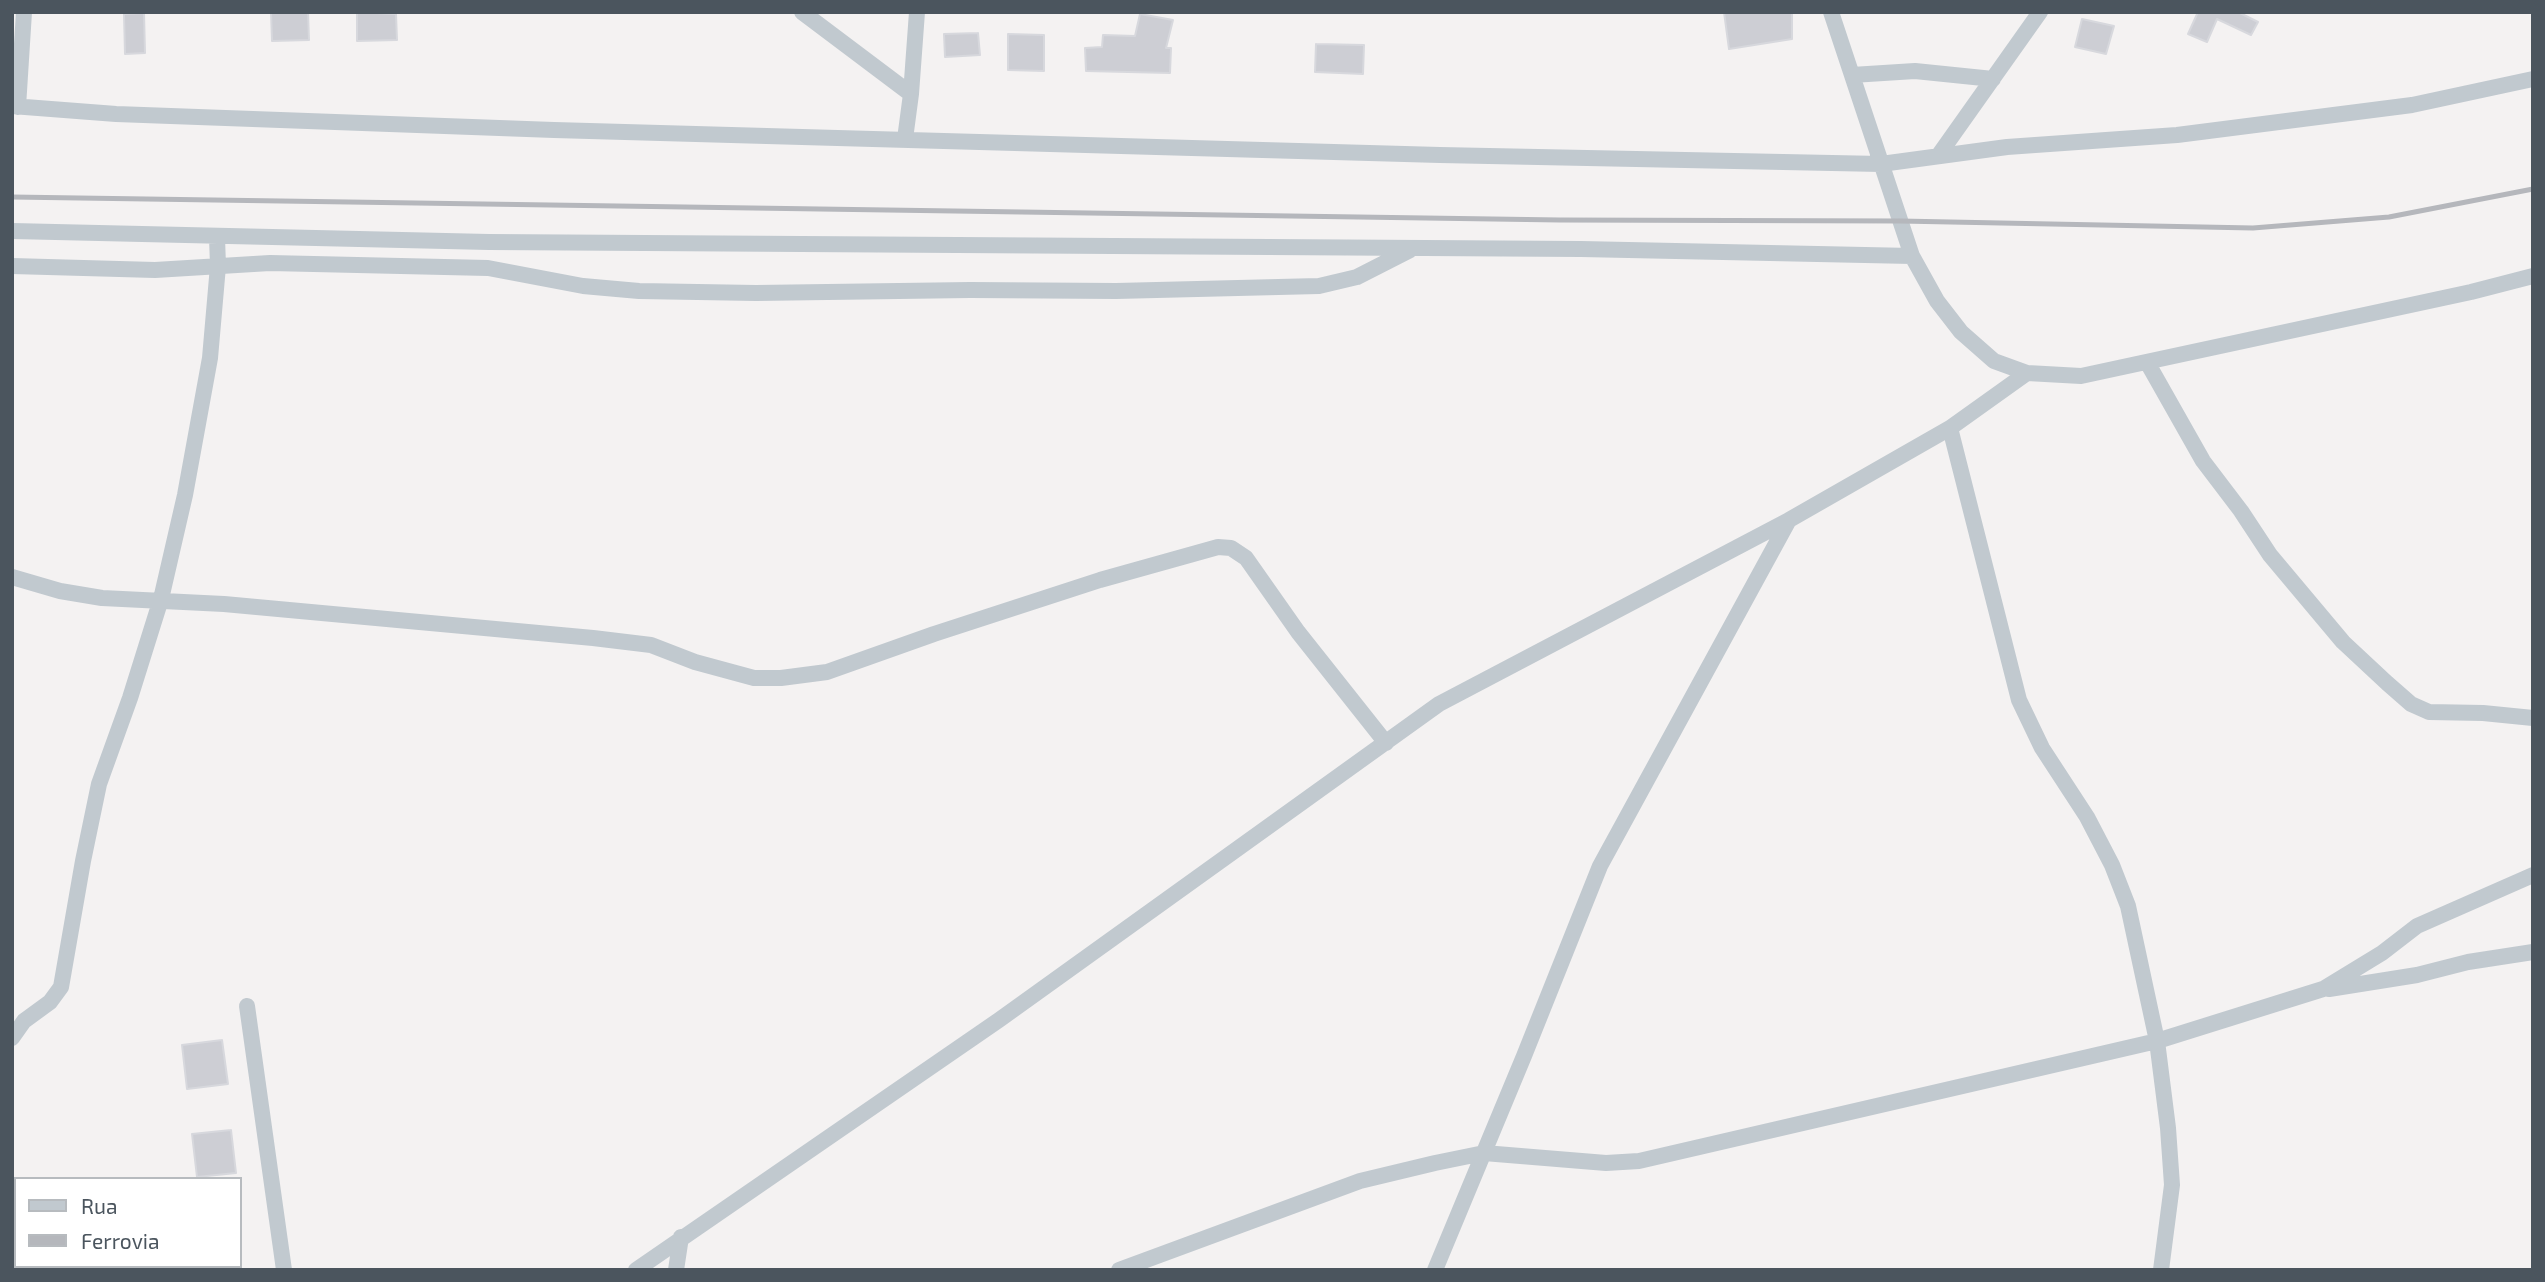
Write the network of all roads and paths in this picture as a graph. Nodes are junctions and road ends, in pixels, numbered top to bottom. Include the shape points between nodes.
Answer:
1 (24, 12) edge
2 (802, 12) edge
3 (916, 12) edge
4 (1831, 12) edge
5 (2040, 12) edge
6 (16, 74) edge
7 (1852, 75) junction
8 (1993, 79) junction
9 (2533, 79) edge
10 (911, 94) junction
11 (15, 106) edge
12 (905, 139) junction
13 (1938, 156) junction
14 (1881, 163) junction
15 (12, 231) edge
16 (217, 237) junction
17 (1413, 249) junction
18 (1912, 256) junction
19 (12, 265) edge
20 (218, 265) junction
21 (2533, 276) edge
22 (2147, 362) junction
23 (2027, 373) junction
24 (1950, 428) junction
25 (1789, 520) junction
26 (12, 577) edge
27 (161, 599) junction
28 (2533, 718) edge
29 (1386, 743) junction
30 (2533, 875) edge
31 (2533, 952) edge
32 (2323, 989) junction
33 (247, 1006) dead end
34 (12, 1038) edge
35 (2157, 1041) junction
36 (1484, 1153) junction
37 (681, 1237) junction
38 (284, 1270) edge
39 (636, 1270) edge
40 (676, 1270) edge
41 (1119, 1270) edge
42 (1435, 1270) edge
43 (2161, 1270) edge

1 - 6 street
2 - 10 street
3 - 10 street
4 - 7 street
5 - 8 street
6 - 11 street
7 - 8 street via 1915,71
7 - 14 street
8 - 13 street
9 - 13 street via 2412,105 2177,135
10 - 12 street
11 - 12 street via 116,114
12 - 14 street
13 - 14 street
14 - 18 street
15 - 16 street
16 - 17 street
16 - 20 street
17 - 18 street
17 - 20 street via 1357,277 1319,286 1116,291 639,291 488,268
18 - 23 street via 1961,332 1994,361
19 - 20 street via 155,270
20 - 27 street via 210,358
21 - 22 street
22 - 23 street via 2081,376
22 - 28 street via 2203,461 2270,555 2343,642 2387,683 2411,704 2430,712
23 - 24 street
24 - 25 street
24 - 35 street via 2019,699 2042,748 2112,865 2128,906
25 - 29 street via 1439,704
25 - 36 street via 1600,866
26 - 27 street via 60,592
27 - 29 street via 593,638 651,646 754,678 781,678 827,672 1100,580 1218,547 1231,548 1246,558
27 - 34 street via 99,784 61,986
29 - 37 street via 999,1020
30 - 32 street via 2417,926
31 - 32 street
32 - 35 street
33 - 38 street
35 - 36 street via 1639,1161 1606,1164
35 - 43 street via 2172,1185
36 - 41 street via 1360,1181
36 - 42 street
37 - 39 street
37 - 40 street

